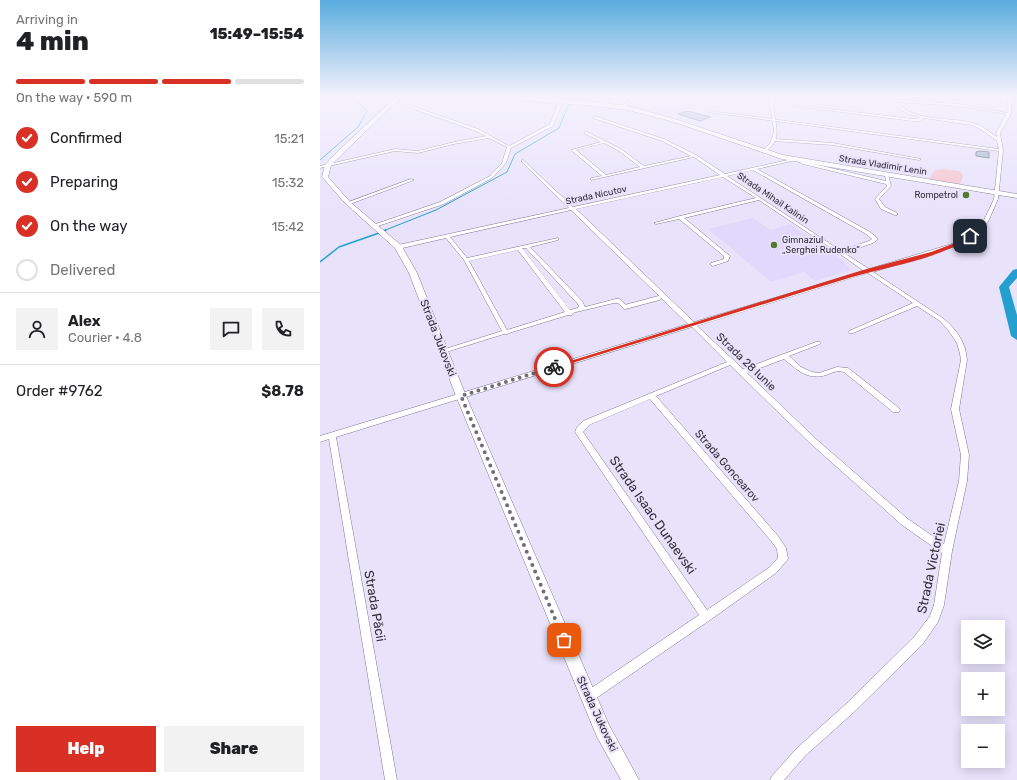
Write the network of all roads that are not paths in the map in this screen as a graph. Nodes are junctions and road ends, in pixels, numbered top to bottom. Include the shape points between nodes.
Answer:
1 (363, 131) edge
2 (479, 131) edge
3 (539, 131) edge
4 (637, 131) edge
5 (706, 131) edge
6 (777, 131) edge
7 (860, 131) edge
8 (984, 131) edge
9 (999, 131) edge
10 (586, 132) dead end
11 (489, 137) junction
12 (774, 140) junction
13 (999, 140) junction
14 (605, 142) junction
15 (509, 147) junction
16 (1001, 150) junction
17 (765, 151) junction
18 (695, 156) junction
19 (919, 158) dead end
20 (797, 159) junction
21 (523, 161) dead end
22 (328, 165) junction
23 (320, 167) edge
24 (643, 167) junction
25 (754, 169) junction
26 (887, 175) junction
27 (605, 176) junction
28 (724, 176) junction
29 (592, 179) dead end
30 (412, 180) dead end
31 (889, 183) junction
32 (997, 193) junction
33 (1017, 196) edge
34 (758, 199) junction
35 (348, 203) junction
36 (572, 208) junction
37 (895, 214) dead end
38 (680, 217) junction
39 (656, 223) dead end
40 (379, 230) junction
41 (447, 236) junction
42 (556, 239) dead end
43 (527, 246) junction
44 (398, 247) junction
45 (519, 248) junction
46 (839, 253) junction
47 (466, 260) junction
48 (713, 264) dead end
49 (865, 271) junction
50 (659, 298) dead end
51 (616, 301) joint
52 (916, 304) junction
53 (577, 311) junction
54 (570, 314) junction
55 (693, 324) junction
56 (851, 332) dead end
57 (506, 333) junction
58 (818, 343) dead end
59 (963, 348) joint
60 (444, 351) junction
61 (785, 356) junction
62 (732, 362) junction
63 (743, 372) junction
64 (461, 396) junction
65 (652, 396) junction
66 (896, 410) dead end
67 (332, 436) junction
68 (320, 440) edge
69 (947, 551) junction
70 (706, 617) junction
71 (588, 697) junction
72 (391, 780) edge
73 (630, 780) edge
74 (776, 780) edge

1 - 22 main road
2 - 11 street
3 - 15 street
4 - 18 street, Strada Mihail Kalinin via 663,140
5 - 17 main road, Strada Vladimir Lenin
6 - 12 street
7 - 16 street
8 - 13 street
9 - 13 street
10 - 14 street
11 - 15 street
11 - 22 street via 421,152 395,150
12 - 17 street
12 - 19 street via 833,144
13 - 16 street
14 - 24 street
14 - 27 street via 573,150
15 - 40 street via 504,163 491,177 442,203
16 - 32 street
17 - 20 main road, Strada Vladimir Lenin
18 - 24 street
18 - 28 street, Strada Mihail Kalinin
20 - 25 street, Strada Nicutov
20 - 26 main road, Strada Vladimir Lenin
20 - 31 street via 804,163
21 - 36 street, Strada 28 Iunie
22 - 23 street
22 - 35 main road, Strada Jukovski via 327,180
24 - 27 street
25 - 28 street, Strada Nicutov
25 - 46 street via 868,233 874,239
26 - 31 street
26 - 32 main road, Strada Vladimir Lenin
27 - 29 street
28 - 34 street, Strada Mihail Kalinin
28 - 36 street, Strada Nicutov
30 - 35 street
31 - 37 street via 877,199 883,208
32 - 33 main road, Strada Vladimir Lenin
32 - 49 street via 989,216 962,241 933,253
34 - 38 street
34 - 46 street, Strada Mihail Kalinin
35 - 40 main road, Strada Jukovski
36 - 41 street, Strada Nicutov
36 - 55 street, Strada 28 Iunie
38 - 39 street
38 - 48 street via 727,256 726,260
40 - 44 main road, Strada Jukovski
41 - 44 street, Strada Nicutov
41 - 47 street
42 - 43 street
43 - 45 street
43 - 53 street via 582,306
44 - 60 main road, Strada Jukovski via 413,273
45 - 47 street
45 - 54 street
46 - 49 street, Strada Mihail Kalinin
47 - 57 street
49 - 52 street, Strada Mihail Kalinin
49 - 55 street
50 - 51 street via 625,307
51 - 53 street
52 - 56 street
52 - 59 street, Strada Mihail Kalinin via 950,327
53 - 54 street
54 - 57 street
55 - 62 street, Strada 28 Iunie
55 - 64 street
57 - 60 street
58 - 61 street
59 - 69 street, Strada Victoriei via 964,360 955,409 965,455 963,481
60 - 64 main road, Strada Jukovski
61 - 63 street
61 - 66 street via 808,374 820,375 839,368 846,370
62 - 63 street, Strada 28 Iunie
62 - 65 street
63 - 69 street, Strada 28 Iunie via 813,441 905,522
64 - 67 street
64 - 71 main road, Strada Jukovski
65 - 70 street, Strada Isaac Dunaevski via 586,423 580,428 582,437
65 - 70 street, Strada Goncearov via 775,540 782,553 783,559 773,570
67 - 68 street
67 - 72 street, Strada Păcii
69 - 74 street, Strada Victoriei via 939,605 927,631 855,704 801,752
70 - 71 street
71 - 73 main road, Strada Jukovski

